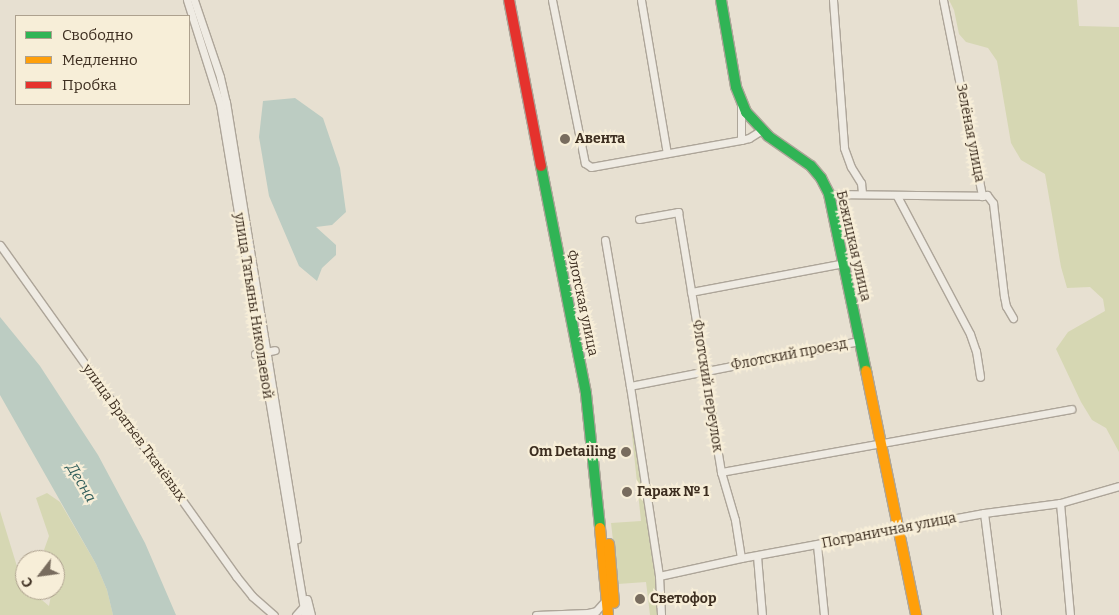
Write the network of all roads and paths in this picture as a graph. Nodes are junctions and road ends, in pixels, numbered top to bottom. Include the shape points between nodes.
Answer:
1 (187, 0) edge
2 (194, 0) edge
3 (509, 0) edge
4 (517, 0) edge
5 (552, 0) edge
6 (641, 0) edge
7 (721, 0) edge
8 (833, 0) edge
9 (943, 0) edge
10 (740, 101) junction
11 (762, 130) junction
12 (741, 140) junction
13 (667, 153) junction
14 (829, 194) junction
15 (862, 194) junction
16 (897, 196) junction
17 (982, 196) junction
18 (639, 219) dead end
19 (605, 240) dead end
20 (0, 245) edge
21 (0, 252) edge
22 (844, 263) junction
23 (691, 292) junction
24 (1013, 318) dead end
25 (860, 341) junction
26 (275, 350) dead end
27 (261, 353) junction
28 (704, 371) junction
29 (980, 378) dead end
30 (630, 386) junction
31 (1071, 409) dead end
32 (881, 444) junction
33 (721, 472) junction
34 (1119, 486) edge
35 (1060, 503) junction
36 (984, 513) junction
37 (900, 529) junction
38 (817, 544) junction
39 (757, 556) junction
40 (741, 558) junction
41 (659, 576) junction
42 (606, 600) junction
43 (306, 606) junction
44 (265, 615) edge
45 (274, 615) edge
46 (296, 615) edge
47 (305, 615) edge
48 (311, 615) edge
49 (536, 615) edge
50 (608, 615) edge
51 (615, 615) edge
52 (660, 615) edge
53 (762, 615) edge
54 (824, 615) edge
55 (916, 615) edge
56 (997, 615) edge
57 (1070, 615) edge

1 - 27 street, улица Татьяны Николаевой via 220,104
2 - 27 street, улица Татьяны Николаевой via 226,102
3 - 42 main road, Флотская улица via 586,394 594,447
4 - 51 main road, Флотская улица via 600,443
5 - 13 street via 585,163 591,167
6 - 13 street
7 - 10 main road, Бежицкая улица
8 - 15 street via 844,148 861,183
9 - 17 street, Зелёная улица
10 - 11 main road, Бежицкая улица
10 - 12 street
11 - 12 street
11 - 14 main road, Бежицкая улица via 811,166
12 - 13 street
14 - 15 street
14 - 22 main road, Бежицкая улица
15 - 16 street
16 - 17 street
16 - 29 street via 970,334
17 - 24 street, Зелёная улица via 987,196 992,203 1004,296
18 - 23 street, Флотский переулок via 678,212
19 - 30 street
20 - 45 street, улица Братьев Ткачёвых via 236,576
21 - 44 street, улица Братьев Ткачёвых via 233,578
22 - 23 street
22 - 25 main road, Бежицкая улица
23 - 28 street, Флотский переулок
25 - 28 street, Флотский проезд
25 - 32 main road, Бежицкая улица
26 - 27 street
27 - 43 street, улица Татьяны Николаевой
28 - 30 street, Флотский проезд
28 - 33 street, Флотский переулок
30 - 41 street
31 - 32 street
32 - 33 street
32 - 37 main road, Бежицкая улица
33 - 40 street, Флотский переулок
34 - 35 street, Пограничная улица
35 - 36 street, Пограничная улица
35 - 57 street
36 - 37 street, Пограничная улица
36 - 56 street
37 - 38 street, Пограничная улица
37 - 55 main road, Бежицкая улица
38 - 39 street, Пограничная улица
38 - 54 street
39 - 40 street, Пограничная улица
39 - 53 street
40 - 41 street, Пограничная улица
41 - 52 street
42 - 49 street via 596,611
42 - 50 main road, Флотская улица
43 - 46 street
43 - 47 street, улица Татьяны Николаевой
43 - 48 street

